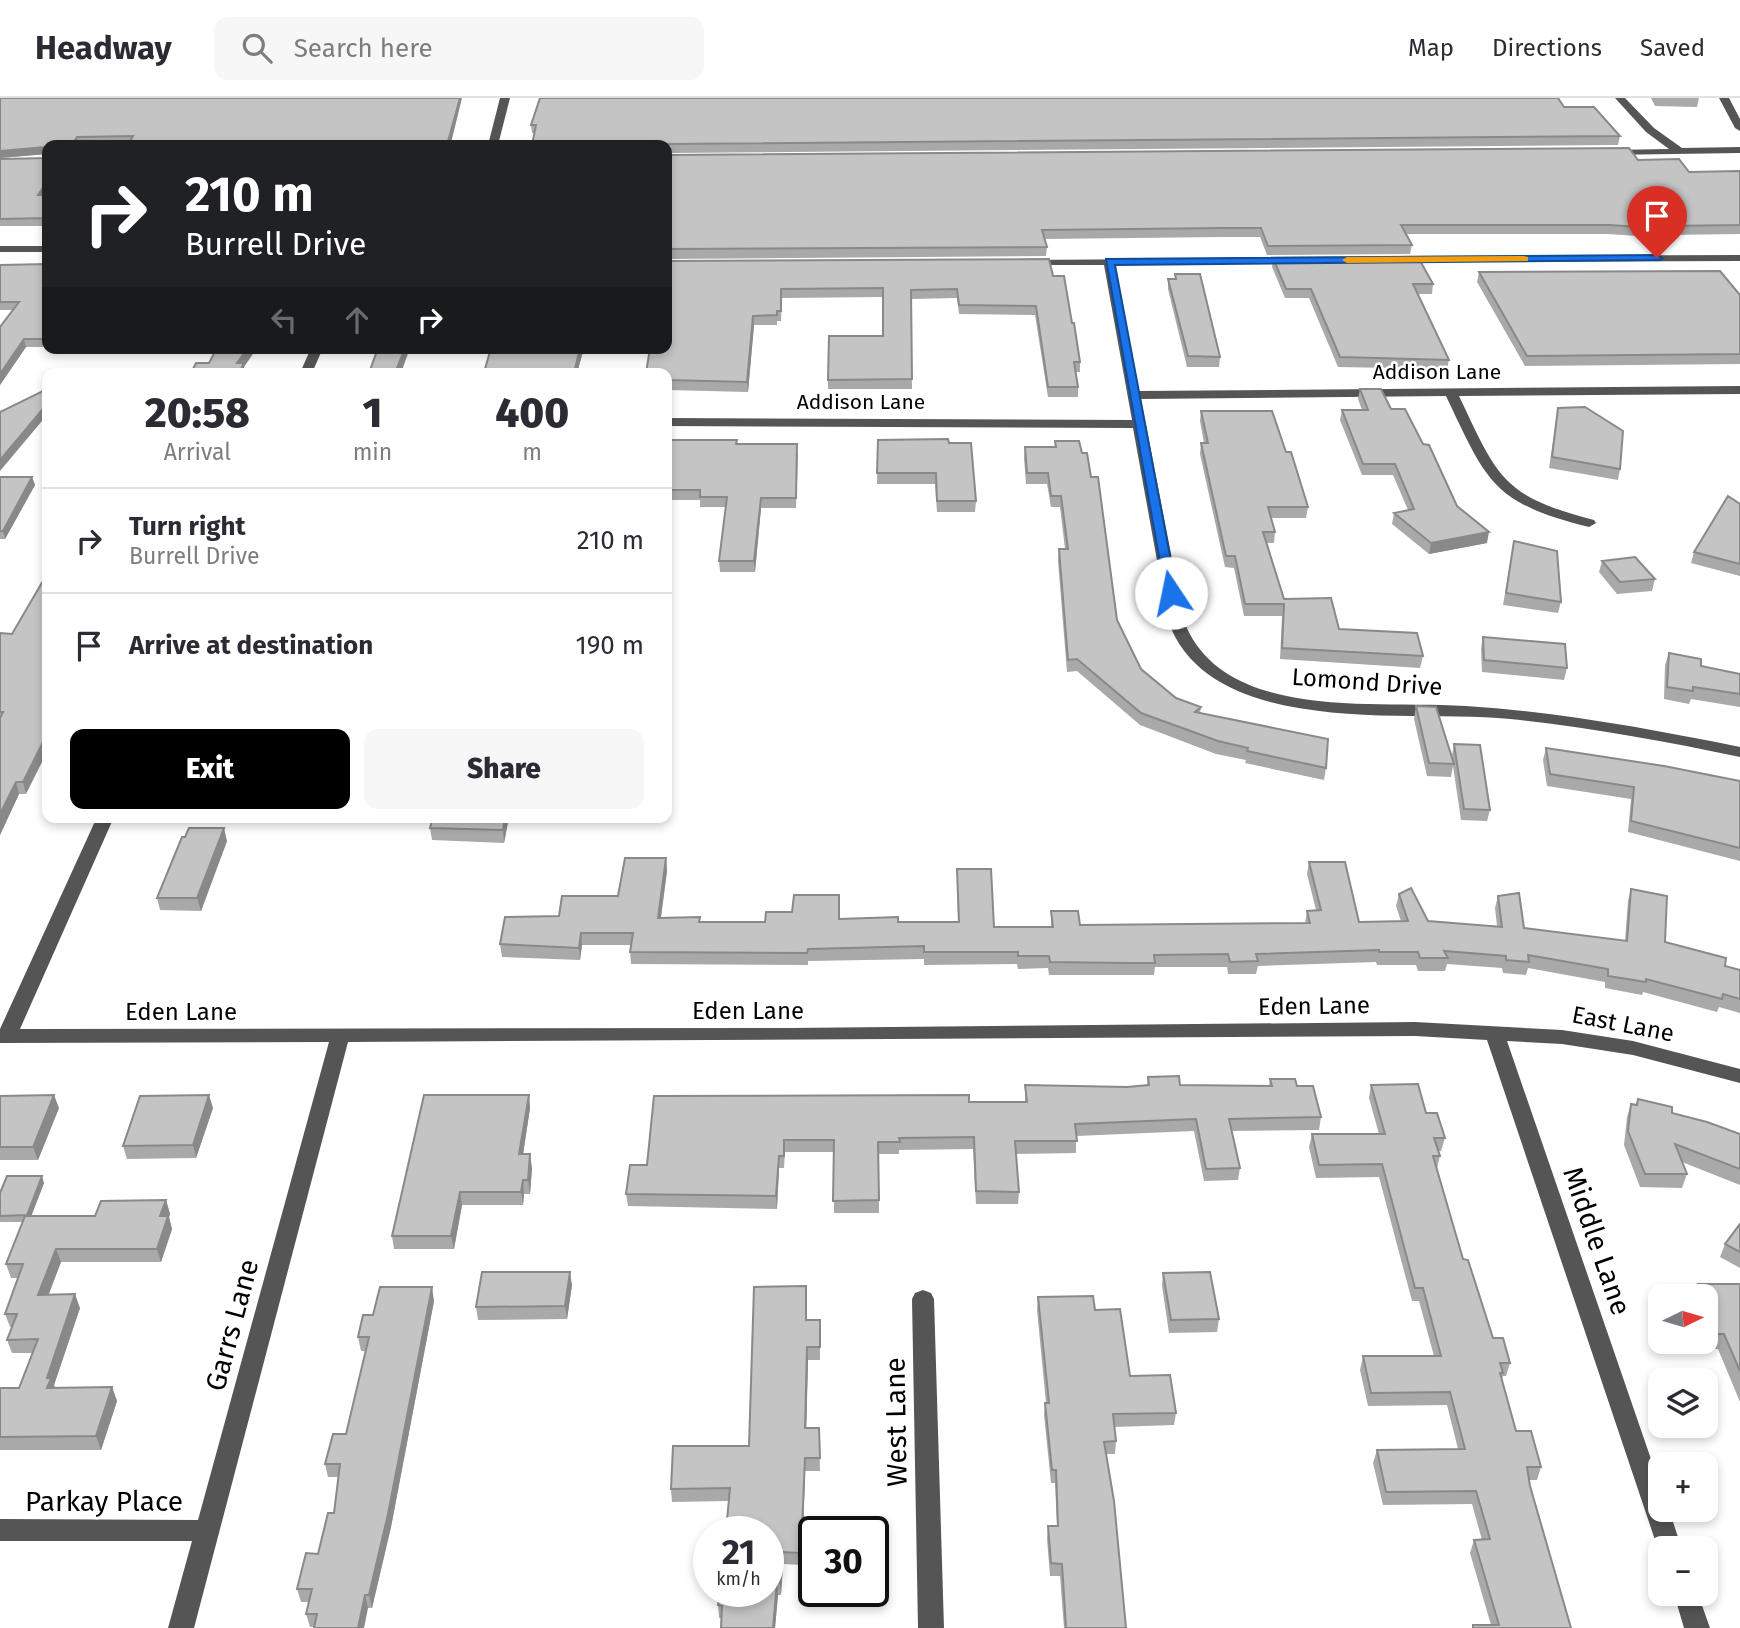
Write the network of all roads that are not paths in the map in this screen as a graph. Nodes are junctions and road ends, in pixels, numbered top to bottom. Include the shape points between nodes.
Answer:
1 (505, 98) edge
2 (1620, 98) edge
3 (1724, 98) edge
4 (1740, 128) edge
5 (494, 140) edge
6 (1740, 150) edge
7 (1681, 152) junction
8 (1593, 153) edge
9 (0, 249) edge
10 (42, 249) edge
11 (1740, 258) edge
12 (1311, 260) edge
13 (1381, 260) edge
14 (1006, 262) edge
15 (1109, 262) junction
16 (1740, 390) edge
17 (1451, 393) junction
18 (1135, 395) junction
19 (672, 422) edge
20 (1138, 424) junction
21 (1589, 523) dead end
22 (1740, 752) edge
23 (104, 823) edge
24 (1495, 1033) junction
25 (4, 1036) edge
26 (340, 1037) junction
27 (1740, 1076) edge
28 (923, 1299) dead end
29 (0, 1530) edge
30 (207, 1531) junction
31 (1666, 1536) edge
32 (1690, 1606) edge
33 (181, 1628) edge
34 (932, 1628) edge
35 (1697, 1628) edge

1 - 5 street
2 - 7 street via 1650,130
3 - 4 street
6 - 7 street
7 - 8 street
9 - 10 street
11 - 13 street
12 - 15 street
14 - 15 street
15 - 18 street, Lomond Drive
16 - 17 street, Addison Lane
17 - 18 street, Addison Lane
17 - 21 street via 1486,467 1500,485 1534,509
18 - 20 street, Lomond Drive
19 - 20 street, Addison Lane
20 - 22 street, Lomond Drive via 1180,636 1201,663 1234,684 1318,706 1553,719
23 - 25 street
24 - 26 street, Eden Lane via 1401,1029
24 - 27 street, East Lane via 1633,1048
24 - 31 street, Middle Lane
25 - 26 street, Eden Lane
26 - 30 street, Garrs Lane
28 - 34 street, West Lane
29 - 30 street, Parkay Place
30 - 33 street, Garrs Lane
32 - 35 street

